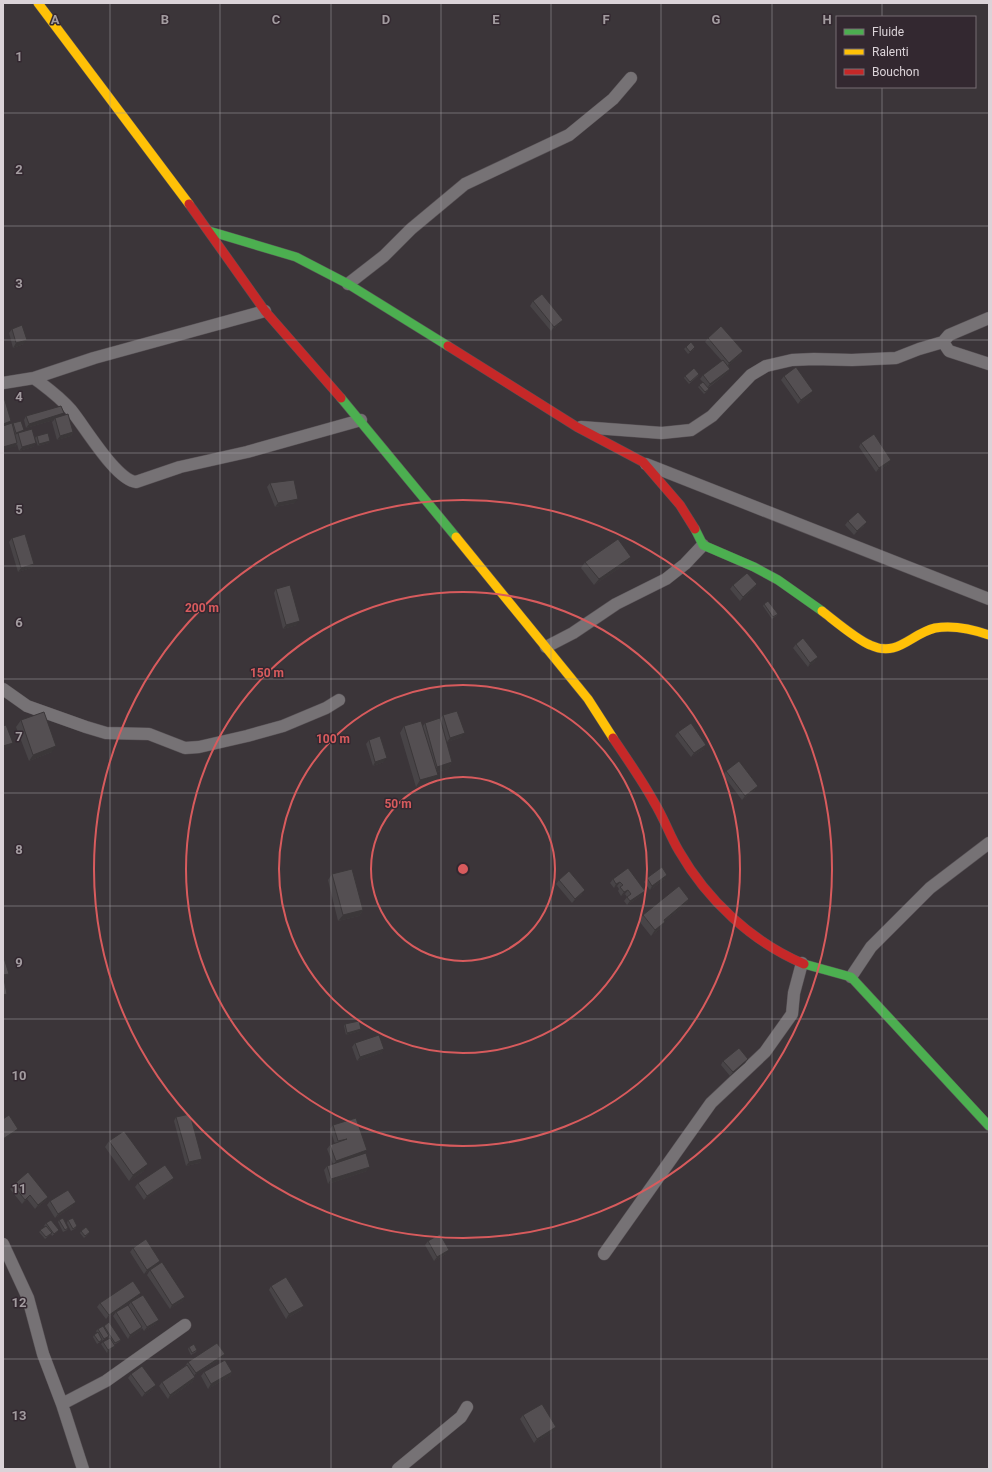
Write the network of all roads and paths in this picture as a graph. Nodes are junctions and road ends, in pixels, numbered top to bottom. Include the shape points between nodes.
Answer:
1 (38, 3) edge
2 (632, 78) dead end
3 (209, 231) junction
4 (348, 284) junction
5 (265, 311) junction
6 (989, 318) edge
7 (943, 342) junction
8 (989, 364) edge
9 (34, 378) junction
10 (3, 383) edge
11 (361, 420) junction
12 (577, 427) junction
13 (643, 462) junction
14 (703, 545) junction
15 (989, 599) edge
16 (989, 635) edge
17 (546, 646) junction
18 (3, 689) edge
19 (339, 700) dead end
20 (989, 842) edge
21 (802, 963) junction
22 (851, 977) junction
23 (989, 1126) edge
24 (3, 1244) edge
25 (604, 1254) dead end
26 (185, 1325) dead end
27 (62, 1404) junction
28 (467, 1407) dead end
29 (83, 1469) edge
30 (398, 1469) edge

1 - 3 street
2 - 4 street via 613,99 570,135 466,184
3 - 4 street via 296,257
3 - 5 street
4 - 12 street
5 - 9 street via 94,358
5 - 11 street
6 - 7 street via 949,335
7 - 8 street via 949,351
7 - 12 street via 919,348 896,358 792,360 766,366 751,375 712,416 691,430 662,433
9 - 10 street
9 - 11 street via 71,410 113,465 130,481 136,482 180,467 270,446
11 - 17 street
12 - 13 street
13 - 14 street via 680,505
13 - 15 street
14 - 16 street via 778,580 869,645 885,650 897,648 926,631 947,627 971,628
14 - 17 street via 666,579 616,604 573,633
17 - 21 street via 588,699 655,803 679,852 710,896 763,942
18 - 19 street via 27,706 86,727 106,733 149,734 185,748 199,747 283,726
20 - 22 street via 930,888 872,947
21 - 22 street
21 - 25 street via 794,993 792,1014 765,1052 712,1104
22 - 23 street
24 - 27 street via 28,1298 43,1354
26 - 27 street via 106,1381
27 - 29 street
28 - 30 street via 461,1417

